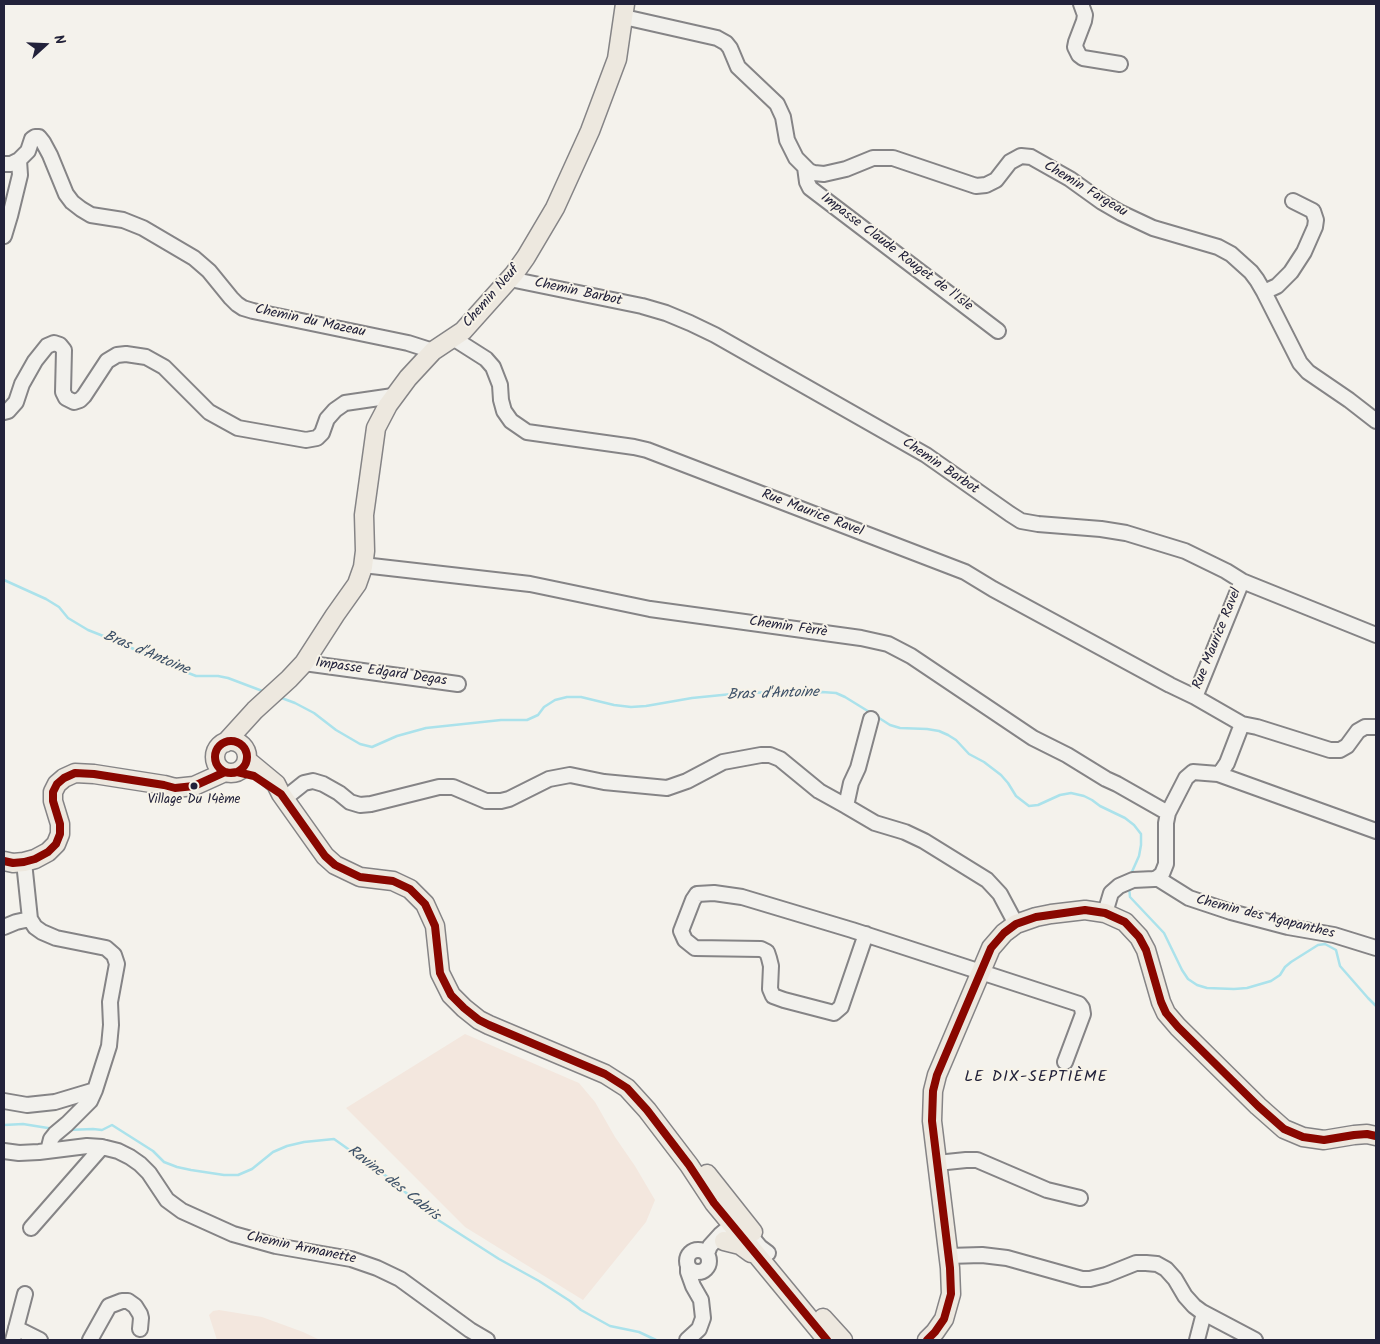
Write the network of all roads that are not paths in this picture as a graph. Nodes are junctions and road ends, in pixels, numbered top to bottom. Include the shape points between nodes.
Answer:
1 (1081, 4) edge
2 (624, 10) edge
3 (1120, 64) dead end
4 (19, 160) junction
5 (4, 164) edge
6 (805, 167) junction
7 (1293, 201) dead end
8 (4, 236) edge
9 (510, 279) junction
10 (1264, 292) junction
11 (998, 331) dead end
12 (452, 338) junction
13 (433, 351) junction
14 (394, 396) junction
15 (4, 412) edge
16 (1376, 421) edge
17 (363, 565) junction
18 (1242, 581) junction
19 (1376, 635) edge
20 (304, 662) junction
21 (458, 684) dead end
22 (1195, 697) junction
23 (871, 719) dead end
24 (1242, 724) junction
25 (1376, 727) edge
26 (232, 759) junction
27 (1218, 774) junction
28 (283, 796) junction
29 (846, 806) junction
30 (1168, 813) junction
31 (1376, 831) edge
32 (4, 862) edge
33 (24, 862) junction
34 (1157, 878) junction
35 (1105, 913) junction
36 (30, 919) junction
37 (1016, 924) junction
38 (4, 927) edge
39 (866, 934) junction
40 (1376, 948) edge
41 (981, 972) junction
42 (464, 1008) junction
43 (1065, 1062) dead end
44 (95, 1090) junction
45 (4, 1101) edge
46 (1376, 1136) edge
47 (102, 1147) junction
48 (4, 1151) edge
49 (48, 1151) junction
50 (937, 1163) junction
51 (1080, 1198) dead end
52 (31, 1228) dead end
53 (732, 1228) junction
54 (948, 1256) junction
55 (766, 1259) junction
56 (25, 1294) dead end
57 (1204, 1313) junction
58 (140, 1329) dead end
59 (14, 1334) edge
60 (690, 1337) edge
61 (40, 1340) edge
62 (90, 1340) edge
63 (487, 1340) edge
64 (827, 1340) edge
65 (843, 1340) edge
66 (926, 1340) edge
67 (1197, 1340) edge
68 (1255, 1340) edge

1 - 3 street via 1085,14 1075,47 1079,55
2 - 6 street via 726,43 738,67 777,104 787,140
2 - 9 main road, Chemin Neuf via 617,59 590,131 555,208
4 - 5 street
4 - 8 street via 20,175
4 - 13 street, Chemin du Mazeau via 28,151 32,139 39,137 66,194 81,209 91,215 123,220 143,228 194,258 243,308
6 - 10 street, Chemin Fargeau via 814,173 824,174 873,158 894,158 976,186 996,180 1010,162 1021,156 1031,157 1121,213 1153,228 1218,247 1231,254 1251,272
6 - 11 street, Impasse Claude Rouget de l'Isle via 810,188
7 - 10 street via 1313,212 1315,227 1291,272 1277,286
9 - 12 main road, Chemin Neuf via 463,331
9 - 18 street, Chemin Barbot via 642,306 674,316 714,335 926,455 1021,521 1126,534 1185,551
10 - 16 street, Chemin Fargeau via 1300,363
12 - 13 main road, Chemin Neuf
12 - 22 street, Rue Maurice Ravel via 493,367 504,411 510,421 527,432 647,450 965,572
13 - 14 main road, Chemin Neuf
14 - 15 street via 345,403 327,419 317,438 306,440 238,428 209,412 164,367 146,358 126,354 106,361 84,396 74,402 63,392 64,350 54,343 47,346 35,361 16,402
14 - 17 main road, Chemin Neuf via 376,428 364,515
17 - 20 main road, Chemin Neuf via 357,584
17 - 30 street, Chemin Fèrrè via 530,584 650,609 888,644 1033,738
18 - 19 street, Chemin Barbot
18 - 22 street, Rue Maurice Ravel
20 - 21 street, Impasse Edgard Degas
20 - 26 main road, Chemin Neuf via 256,710
22 - 24 street, Rue Maurice Ravel
23 - 29 street
24 - 25 street, Rue Maurice Ravel via 1330,750 1340,750 1358,731
24 - 27 street via 1228,763
26 - 28 main road
26 - 33 main road, Chemin Neuf via 170,786 94,774 75,773 64,778 53,792 52,801 60,824 56,844 48,852
27 - 30 street via 1193,772 1186,778
27 - 31 street
28 - 29 street via 312,781 324,784 360,805 439,787 453,787 486,801 501,801 549,779 570,775 666,788 687,782 723,762 761,755 780,759 819,791
28 - 42 main road via 324,856 335,865 360,877 393,881 410,888 425,904 435,926 440,973 451,995
29 - 37 street via 875,823 924,841 987,880 1000,894
30 - 34 street via 1166,864
32 - 33 main road
33 - 36 street
34 - 35 street via 1133,880 1119,886 1111,893
34 - 40 street, Chemin des Agapanthes via 1189,898 1214,906
35 - 37 main road via 1085,910 1064,912
35 - 46 main road via 1125,922 1146,950 1166,1013 1284,1129 1303,1137 1324,1140 1354,1135
36 - 38 street
36 - 44 street via 42,932 106,948 116,959 110,1002 109,1046
37 - 41 main road via 991,948
39 - 39 street via 841,1007 834,1013 773,996 767,952 761,949 695,948 685,940 681,931 697,894 714,893 742,897
39 - 41 street
41 - 43 street via 1079,1004 1083,1014
41 - 50 main road via 933,1091 932,1121
42 - 53 main road via 606,1065 624,1076 637,1087
42 - 53 main road via 489,1025 605,1074 628,1088 689,1165 714,1203 720,1229
44 - 45 street via 55,1102 27,1105
44 - 49 street via 90,1101 54,1134
47 - 49 street, Chemin Armanette
47 - 52 street
47 - 63 street, Chemin Armanette via 118,1151 140,1164 167,1200 182,1211 233,1234 276,1246 351,1259 378,1268 400,1279
48 - 49 street, Chemin Armanette
50 - 51 street via 977,1160 1047,1190
50 - 54 main road
53 - 55 main road
53 - 55 main road via 740,1245
53 - 60 street via 710,1246 707,1252 709,1263 705,1269 695,1269 703,1318 699,1329
54 - 57 street via 1007,1258 1082,1279 1106,1275 1136,1264 1157,1264 1175,1279 1189,1302
54 - 66 main road via 951,1294 944,1319
55 - 64 main road
55 - 65 main road
56 - 59 street
57 - 67 street
57 - 68 street
58 - 62 street via 141,1318 135,1306 122,1301 108,1306
59 - 61 street

